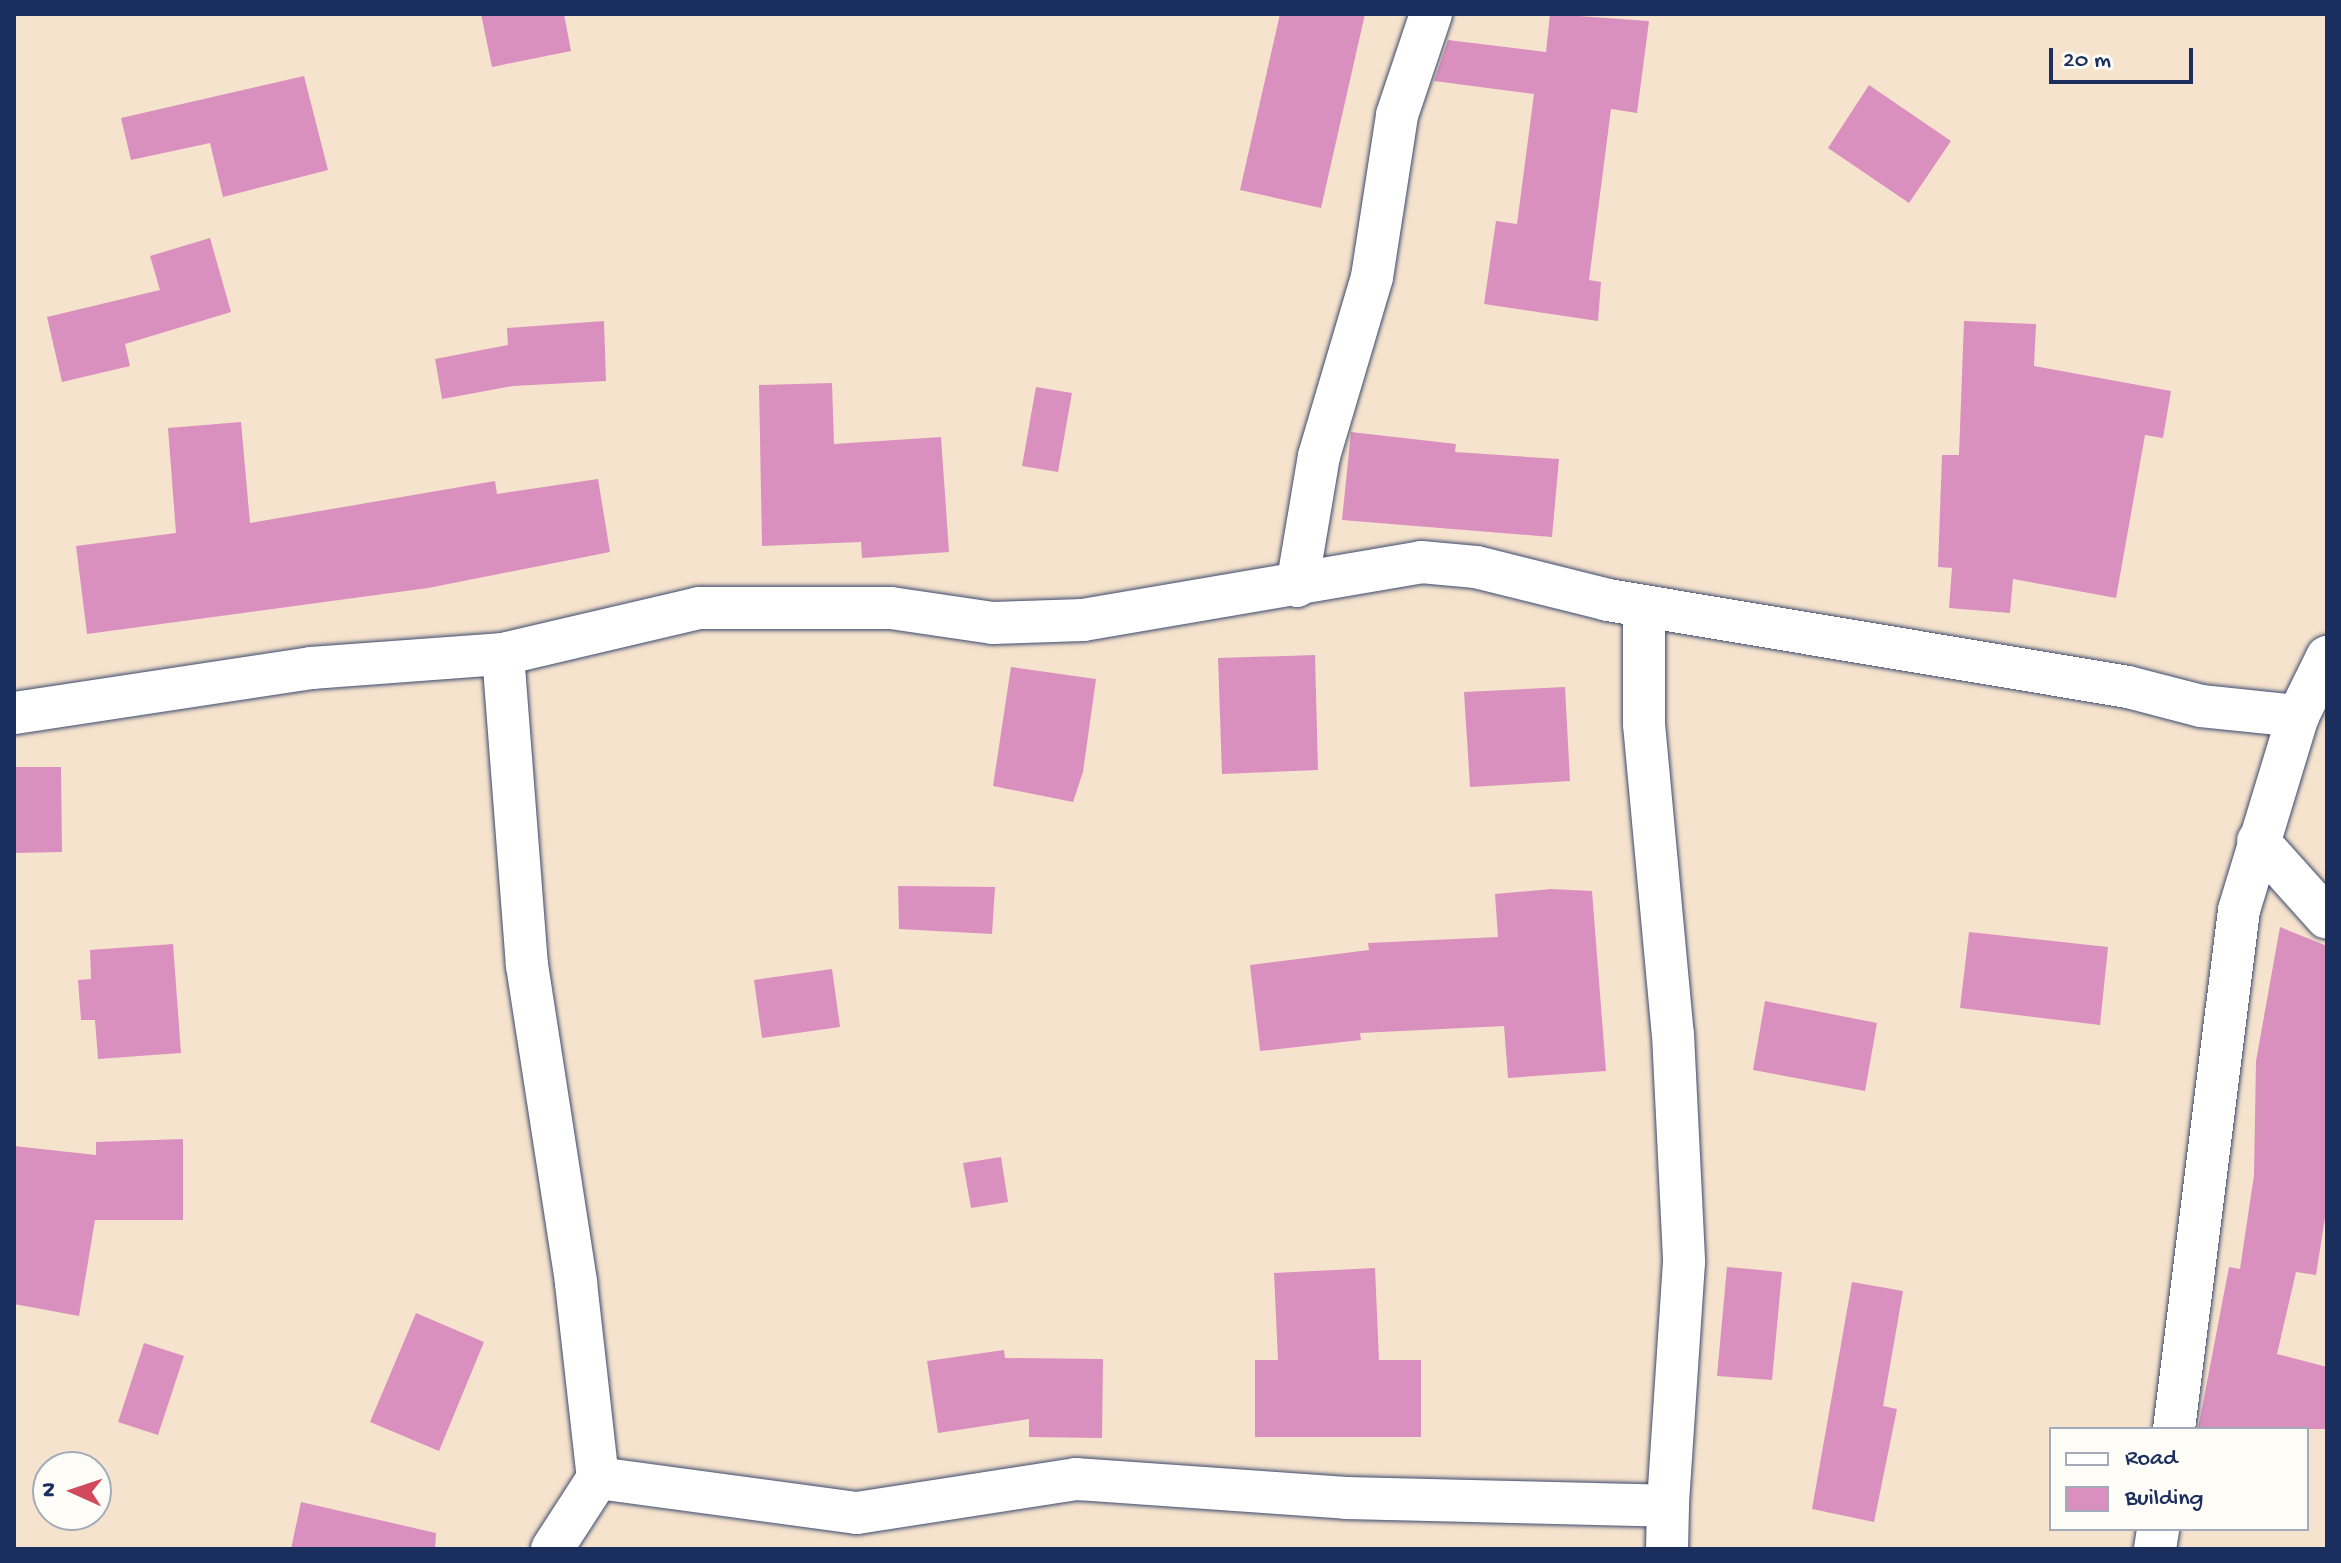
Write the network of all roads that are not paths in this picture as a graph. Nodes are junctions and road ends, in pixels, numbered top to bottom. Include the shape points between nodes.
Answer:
1 (1431, 14) edge
2 (1297, 586) junction
3 (1644, 606) junction
4 (503, 654) junction
5 (2327, 657) edge
6 (14, 713) edge
7 (2298, 716) junction
8 (2258, 841) junction
9 (2327, 918) edge
10 (2174, 1427) edge
11 (598, 1478) junction
12 (1668, 1506) junction
13 (552, 1549) edge
14 (1667, 1549) edge

1 - 2 street via 1397,115 1372,277 1319,456
2 - 3 street via 1421,562 1476,567 1564,592
2 - 4 street via 1083,620 1038,622 993,623 891,608 699,608
3 - 7 street via 2128,687 2201,706
3 - 12 street via 1644,724 1673,1034 1684,1262
4 - 6 street via 311,668
4 - 11 street via 527,965 576,1283
5 - 7 street
7 - 8 street
8 - 9 street
8 - 10 street via 2239,910
11 - 12 street via 857,1513 1076,1479 1346,1498
11 - 13 street
12 - 14 street

